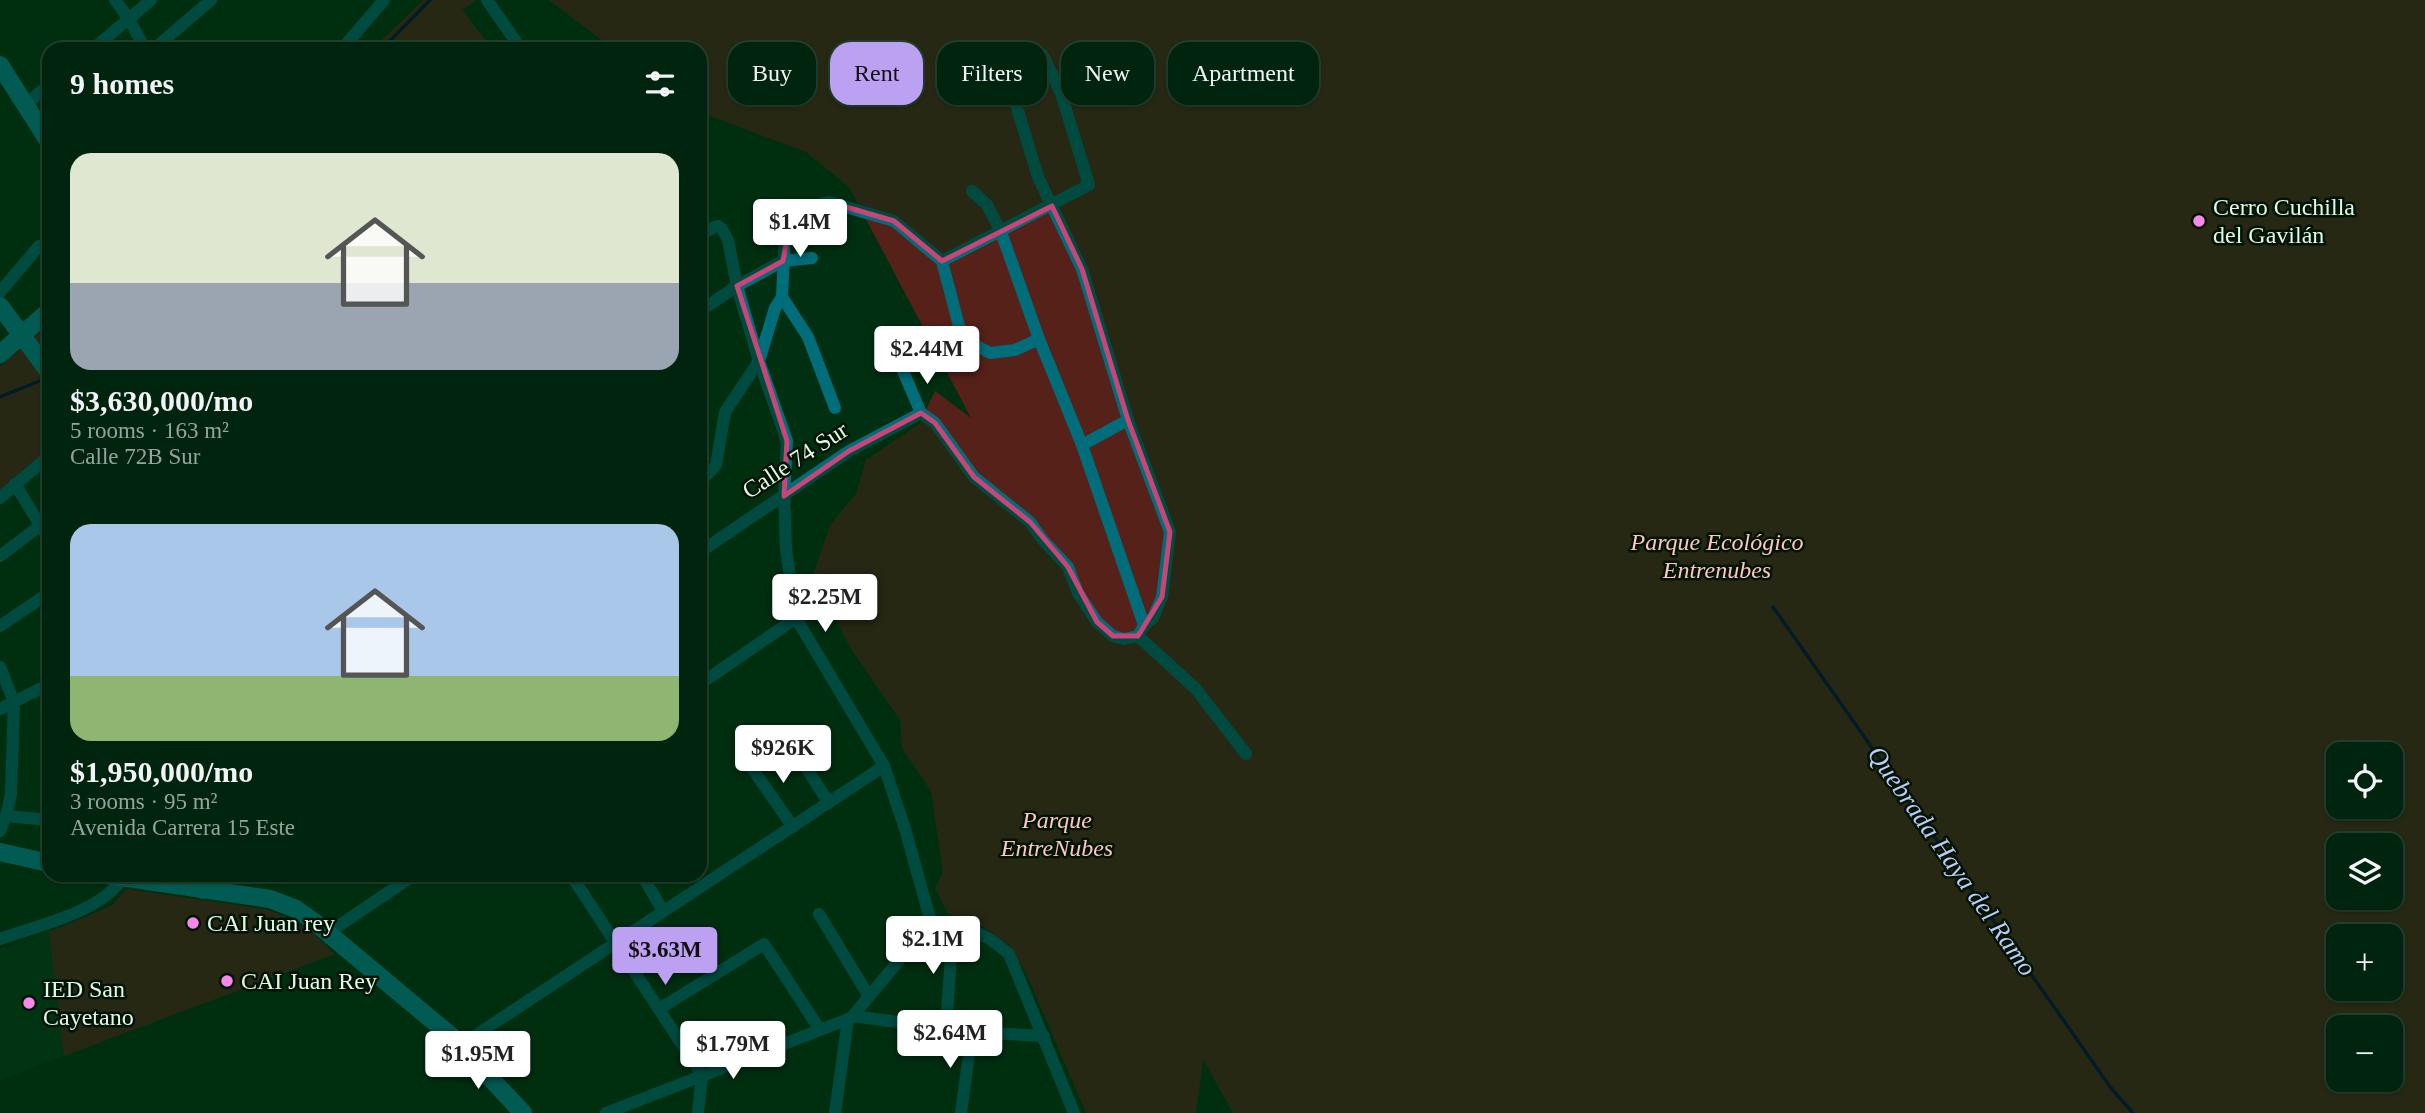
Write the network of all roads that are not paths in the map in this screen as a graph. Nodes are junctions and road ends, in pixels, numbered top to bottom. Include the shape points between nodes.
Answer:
1 (115, 0) edge
2 (151, 0) edge
3 (211, 0) edge
4 (384, 0) edge
5 (487, 0) edge
6 (129, 19) junction
7 (101, 42) edge
8 (141, 42) edge
9 (162, 42) edge
10 (348, 42) edge
11 (516, 42) edge
12 (1047, 64) edge
13 (0, 65) edge
14 (42, 91) edge
15 (26, 104) junction
16 (1016, 105) edge
17 (42, 130) edge
18 (972, 191) dead end
19 (1052, 206) junction
20 (707, 231) edge
21 (1001, 232) junction
22 (39, 246) dead end
23 (812, 258) dead end
24 (783, 261) junction
25 (943, 261) junction
26 (737, 286) junction
27 (0, 292) edge
28 (782, 297) junction
29 (0, 306) edge
30 (707, 306) edge
31 (42, 317) edge
32 (21, 336) junction
33 (1039, 339) junction
34 (0, 354) edge
35 (760, 361) junction
36 (42, 364) edge
37 (903, 371) dead end
38 (835, 408) dead end
39 (921, 413) junction
40 (1128, 420) junction
41 (1082, 445) junction
42 (42, 462) edge
43 (707, 475) edge
44 (15, 484) junction
45 (784, 496) junction
46 (0, 498) edge
47 (42, 519) edge
48 (42, 525) edge
49 (707, 547) edge
50 (0, 556) edge
51 (42, 598) edge
52 (796, 618) junction
53 (0, 626) edge
54 (1141, 631) junction
55 (0, 667) edge
56 (707, 679) edge
57 (42, 688) edge
58 (14, 702) junction
59 (0, 709) edge
60 (785, 735) dead end
61 (1246, 754) dead end
62 (747, 761) dead end
63 (884, 766) junction
64 (830, 803) junction
65 (6, 817) junction
66 (42, 820) edge
67 (793, 827) junction
68 (0, 831) edge
69 (0, 852) edge
70 (42, 861) edge
71 (114, 882) edge
72 (149, 882) edge
73 (212, 882) edge
74 (404, 882) edge
75 (576, 882) edge
76 (646, 882) edge
77 (203, 890) junction
78 (663, 911) junction
79 (819, 914) dead end
80 (953, 926) junction
81 (933, 929) junction
82 (328, 933) junction
83 (0, 939) edge
84 (616, 943) junction
85 (868, 995) junction
86 (659, 1009) junction
87 (851, 1018) junction
88 (946, 1028) junction
89 (820, 1030) junction
90 (972, 1032) junction
91 (1044, 1036) junction
92 (461, 1045) junction
93 (702, 1075) junction
94 (523, 1113) edge
95 (606, 1113) edge
96 (698, 1113) edge
97 (835, 1113) edge
98 (961, 1113) edge
99 (1074, 1113) edge

1 - 6 street
2 - 6 street
3 - 9 street
4 - 10 street
5 - 11 street
6 - 7 street
6 - 8 street
12 - 19 street via 1061,93 1088,185
13 - 15 main road
14 - 15 street
15 - 17 main road
16 - 19 street
18 - 21 street via 987,205
19 - 21 street
19 - 40 street via 1082,269
20 - 26 street via 718,226 722,229
21 - 25 street
21 - 33 street
22 - 27 street
23 - 24 street
24 - 25 street via 791,216 829,202 894,221
24 - 26 street
24 - 28 street
25 - 33 street via 960,330 969,342 990,353 1015,350
26 - 30 street
26 - 35 street
28 - 35 street
28 - 38 street via 808,337
29 - 32 main road
31 - 32 main road
32 - 34 main road
32 - 36 main road
33 - 41 street
35 - 43 street via 725,412 716,465
35 - 45 street via 787,440
37 - 39 street
39 - 45 street, Calle 74 Sur via 849,451
39 - 54 street via 935,422 974,477 1030,522 1068,567 1097,622 1124,639
40 - 41 street
40 - 54 street via 1170,532 1162,597
41 - 54 street
42 - 44 street
44 - 46 street
44 - 47 street
45 - 49 street, Calle 74 Sur
45 - 52 street
48 - 50 street
51 - 53 street
52 - 56 street
52 - 63 street
54 - 61 street via 1196,690
55 - 58 street
57 - 58 street
58 - 59 street
58 - 65 street via 13,771
60 - 64 street
62 - 67 street
63 - 64 street
63 - 81 street
64 - 67 street
65 - 66 street
65 - 68 street
67 - 78 street
69 - 70 main road
71 - 83 street via 113,892 96,903
72 - 77 main road
73 - 77 main road
74 - 82 street
75 - 84 street
76 - 78 street
77 - 82 main road via 283,904
78 - 84 street
79 - 85 street
80 - 81 street
80 - 88 street
80 - 91 street via 969,928 1009,954
81 - 85 street via 906,951
82 - 92 main road
84 - 86 street
84 - 92 street
85 - 87 street
86 - 89 street via 766,945
86 - 93 street
87 - 88 street
87 - 89 street
87 - 97 street
88 - 90 street
89 - 93 street
90 - 91 street
90 - 98 street
91 - 99 street
92 - 94 main road
93 - 95 street
93 - 96 street

